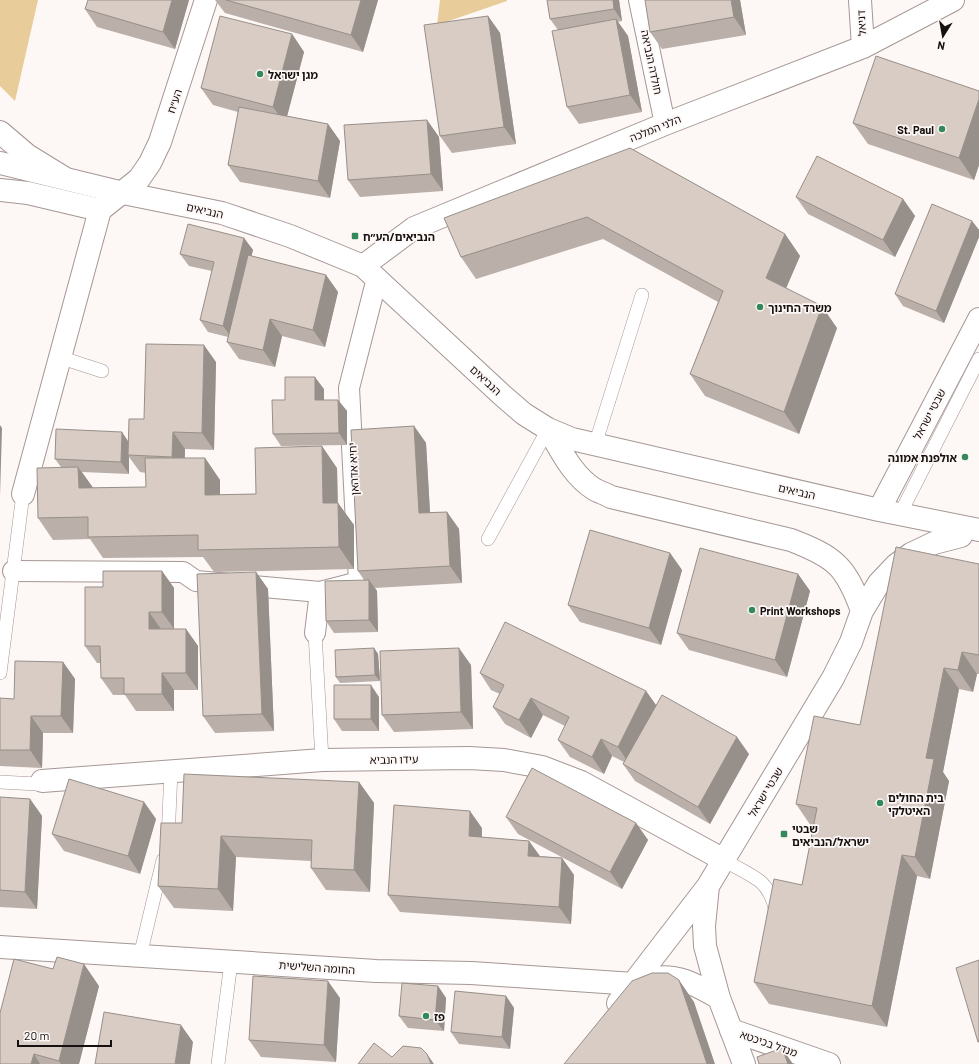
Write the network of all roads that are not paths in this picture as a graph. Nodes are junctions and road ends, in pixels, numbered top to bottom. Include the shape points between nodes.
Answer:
1 (206, 0) edge
2 (639, 0) edge
3 (860, 0) edge
4 (953, 0) edge
5 (863, 47) junction
6 (665, 124) junction
7 (0, 132) edge
8 (0, 163) edge
9 (66, 179) junction
10 (0, 190) edge
11 (123, 192) junction
12 (100, 210) junction
13 (370, 272) junction
14 (642, 295) dead end
15 (979, 319) edge
16 (59, 357) junction
17 (979, 359) edge
18 (102, 370) dead end
19 (548, 429) junction
20 (595, 445) junction
21 (23, 494) joint
22 (879, 510) junction
23 (900, 514) junction
24 (973, 535) edge
25 (488, 539) dead end
26 (13, 571) junction
27 (320, 592) junction
28 (862, 611) junction
29 (315, 633) joint
30 (0, 673) edge
31 (322, 760) junction
32 (171, 771) junction
33 (42, 781) joint
34 (0, 782) edge
35 (724, 860) junction
36 (708, 886) junction
37 (774, 924) edge
38 (0, 947) edge
39 (140, 956) junction
40 (231, 962) junction
41 (634, 984) junction
42 (719, 998) junction
43 (604, 1021) edge
44 (731, 1030) junction
45 (218, 1064) edge
46 (744, 1064) edge
47 (829, 1064) edge

1 - 11 main road, הע״ח via 160,142 139,179
2 - 6 street, חולדה הנביאה
3 - 5 main road, דניאל
4 - 5 main road, הלני המלכה
5 - 6 main road, הלני המלכה
6 - 13 main road, הלני המלכה via 414,228
7 - 9 main road via 27,156
8 - 9 main road, הנביאים
9 - 11 main road, הנביאים
10 - 12 main road via 28,192
11 - 12 main road
11 - 13 main road, הנביאים via 222,213 290,236
12 - 16 main road
13 - 19 main road, הנביאים via 502,395 524,414
13 - 27 street, יחיא אדהאן via 349,388 359,582
14 - 20 lane
15 - 22 main road, שבטי ישראל
16 - 18 lane
16 - 21 main road
17 - 23 lane, שבטי ישראל
19 - 20 main road, הנביאים
19 - 25 lane
19 - 28 main road via 579,476 594,489 611,497 790,540 815,550 842,569
20 - 22 main road, הנביאים
21 - 26 lane
22 - 23 main road, הנביאים
22 - 24 main road, הנביאים
23 - 24 main road, הנביאים
24 - 28 main road, שבטי ישראל via 934,543 896,564 879,583
26 - 27 street via 183,572 196,580
26 - 30 lane
27 - 29 street
28 - 35 main road, שבטי ישראל via 851,642 833,678
29 - 31 lane
31 - 32 main road, עידו הנביא
31 - 35 main road, עידו הנביא via 469,758 504,760 542,768 581,782
32 - 33 main road, עידו הנביא
32 - 39 lane via 169,835
33 - 34 lane via 37,784
35 - 36 main road, שבטי ישראל
35 - 37 lane via 762,882 776,909
36 - 41 main road, שבטי ישראל
36 - 42 main road via 705,946
38 - 39 main road, החומה השלישית
39 - 40 main road, החומה השלישית
40 - 41 main road, החומה השלישית via 376,971 471,973
40 - 45 lane
41 - 42 main road via 657,976 679,978
41 - 43 main road, שבטי ישראל
42 - 44 main road
44 - 46 main road
44 - 47 main road, מנדל בכיכטא

